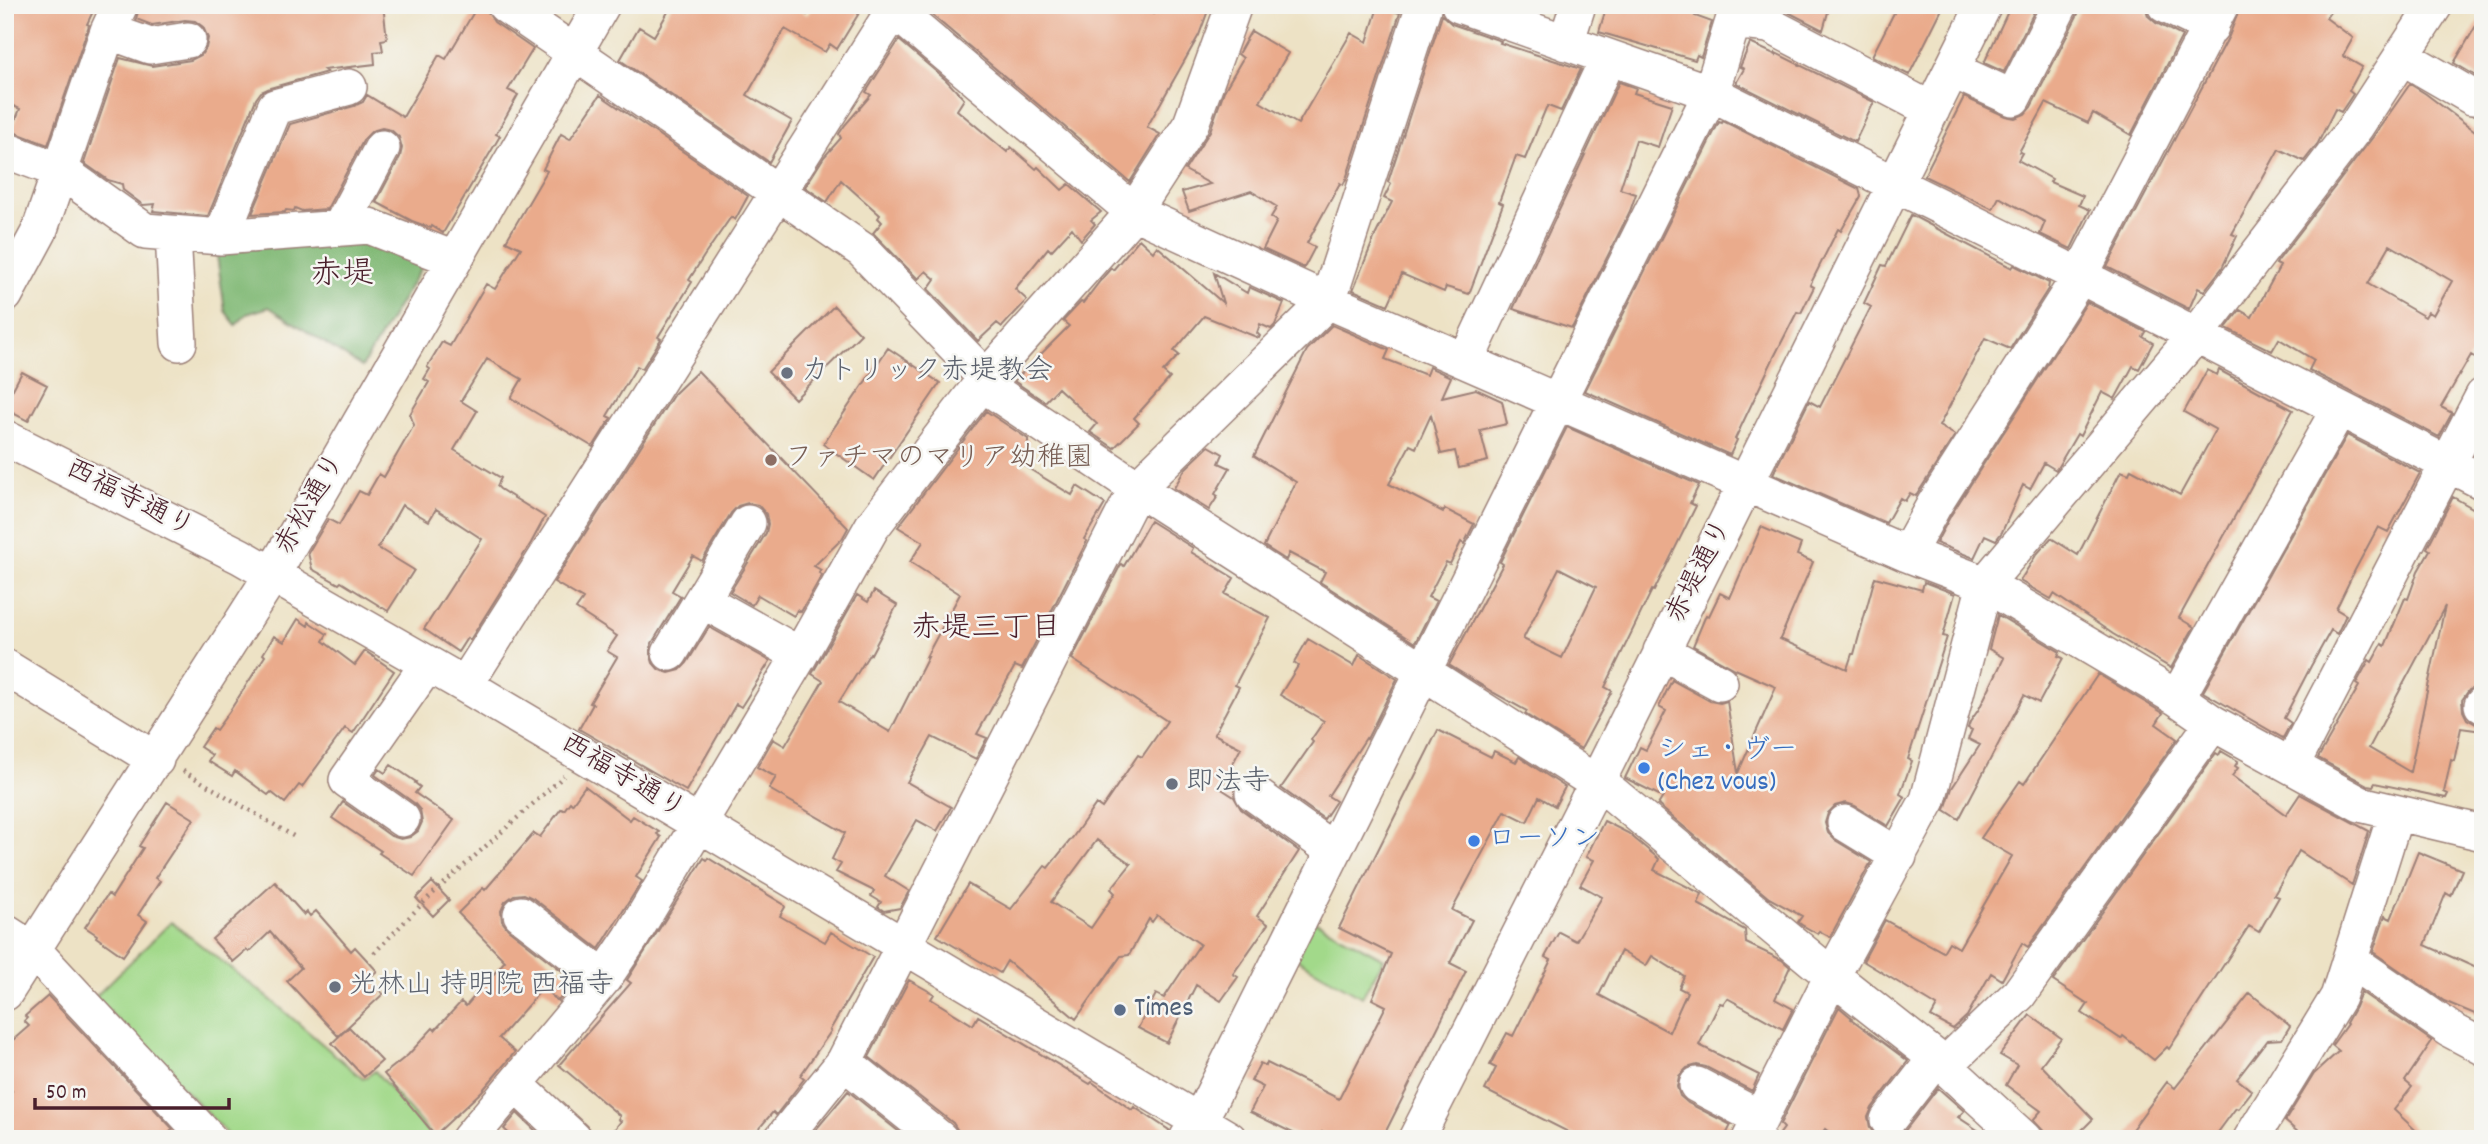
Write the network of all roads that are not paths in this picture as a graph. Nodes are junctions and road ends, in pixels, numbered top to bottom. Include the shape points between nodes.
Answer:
1 (505, 5) edge
2 (602, 5) edge
3 (1234, 5) edge
4 (1424, 5) edge
5 (1459, 5) edge
6 (1578, 5) edge
7 (1984, 5) edge
8 (2060, 5) edge
9 (2165, 5) edge
10 (2435, 5) edge
11 (893, 7) edge
12 (1736, 13) edge
13 (2216, 16) edge
14 (114, 18) edge
15 (188, 40) dead end
16 (1566, 43) junction
17 (574, 53) junction
18 (2403, 57) junction
19 (1608, 58) junction
20 (1952, 70) junction
21 (349, 88) dead end
22 (1712, 93) junction
23 (2472, 97) dead end
24 (1933, 110) junction
25 (382, 148) dead end
26 (5, 150) edge
27 (61, 171) junction
28 (1895, 185) junction
29 (779, 194) junction
30 (1134, 212) junction
31 (340, 228) junction
32 (173, 234) junction
33 (221, 237) junction
34 (454, 259) junction
35 (2080, 276) junction
36 (5, 295) edge
37 (1328, 301) junction
38 (2194, 336) junction
39 (179, 343) dead end
40 (1466, 361) junction
41 (986, 378) junction
42 (2483, 396) edge
43 (1558, 402) junction
44 (2339, 409) junction
45 (5, 438) edge
46 (2448, 464) junction
47 (1746, 482) junction
48 (2483, 482) edge
49 (1137, 488) junction
50 (748, 523) dead end
51 (1908, 554) junction
52 (272, 575) junction
53 (1985, 584) junction
54 (702, 600) junction
55 (1661, 651) junction
56 (670, 653) dead end
57 (800, 655) junction
58 (428, 664) junction
59 (5, 667) edge
60 (1424, 671) junction
61 (1720, 683) dead end
62 (466, 685) junction
63 (2177, 698) junction
64 (2213, 723) junction
65 (166, 763) junction
66 (2291, 766) junction
67 (1596, 784) junction
68 (1253, 793) dead end
69 (2396, 813) junction
70 (402, 819) dead end
71 (1845, 823) dead end
72 (701, 825) junction
73 (2483, 832) edge
74 (1334, 851) junction
75 (1899, 856) junction
76 (521, 914) dead end
77 (19, 941) edge
78 (905, 945) junction
79 (2350, 960) junction
80 (1832, 976) junction
81 (604, 978) junction
82 (5, 993) edge
83 (2483, 1047) edge
84 (1940, 1061) junction
85 (844, 1062) junction
86 (516, 1085) junction
87 (1697, 1085) dead end
88 (1888, 1120) dead end
89 (1755, 1129) edge
90 (1193, 1130) edge
91 (209, 1139) edge
92 (469, 1139) edge
93 (574, 1139) edge
94 (782, 1139) edge
95 (940, 1139) edge
96 (1228, 1139) edge
97 (1416, 1139) edge
98 (2024, 1139) edge
99 (2251, 1139) edge

1 - 17 street
2 - 17 street, 赤松通り
3 - 30 street via 1191,124
4 - 37 street
5 - 16 street
6 - 16 street
7 - 20 street, 赤堤通り
8 - 20 street via 2013,98
9 - 13 street
10 - 18 street
11 - 29 street
11 - 30 street
12 - 22 street
12 - 24 street via 1769,25
13 - 35 street
14 - 15 street via 150,46
14 - 27 street
16 - 19 street
17 - 29 street
17 - 34 street, 赤松通り
18 - 23 street
18 - 38 street via 2357,125
19 - 22 street
19 - 40 street
20 - 24 street, 赤堤通り
21 - 33 street via 275,107
22 - 28 street
22 - 43 street
24 - 28 street, 赤堤通り
25 - 31 street
26 - 27 street
27 - 32 street via 145,231
27 - 36 street via 39,232
28 - 35 street
28 - 47 street, 赤堤通り
29 - 41 street via 862,250
29 - 62 street
30 - 37 street
30 - 41 street
31 - 33 street
31 - 34 street via 369,226
32 - 33 street
32 - 39 street
34 - 52 street, 赤松通り
35 - 38 street
35 - 51 street via 1934,505
37 - 40 street
37 - 49 street
38 - 44 street
38 - 53 street
40 - 43 street
41 - 49 street via 996,393
41 - 57 street via 872,527
42 - 46 street
43 - 47 street
43 - 60 street
44 - 46 street
44 - 63 street
45 - 52 street, 西福寺通り
46 - 48 street
46 - 66 street
47 - 51 street
47 - 55 street, 赤堤通り
49 - 60 street
49 - 78 street
50 - 54 street
51 - 53 street
52 - 58 street, 西福寺通り
52 - 65 street, 赤松通り
53 - 63 street
53 - 75 street via 1928,800
54 - 56 street
54 - 57 street
55 - 61 street
55 - 67 street, 赤堤通り
57 - 72 street
58 - 62 street, 西福寺通り
58 - 70 street via 347,780
59 - 65 street
60 - 67 street
60 - 74 street
62 - 72 street, 西福寺通り
63 - 64 street
64 - 66 street
64 - 84 street via 2019,994
65 - 77 street, 赤松通り
66 - 69 street via 2360,804
67 - 80 street
67 - 97 street, 赤堤通り
68 - 74 street
69 - 73 street
69 - 79 street
71 - 75 street
72 - 78 street, 西福寺通り
72 - 81 street
74 - 90 street
75 - 80 street
76 - 81 street
77 - 82 street, 赤松通り
77 - 91 street
78 - 85 street
78 - 90 street, 西福寺通り
79 - 83 street
79 - 99 street via 2338,997
80 - 84 street
80 - 89 street
81 - 86 street
84 - 88 street
84 - 98 street
85 - 94 street
85 - 95 street
86 - 92 street
86 - 93 street
87 - 89 street
90 - 96 street, 西福寺通り

